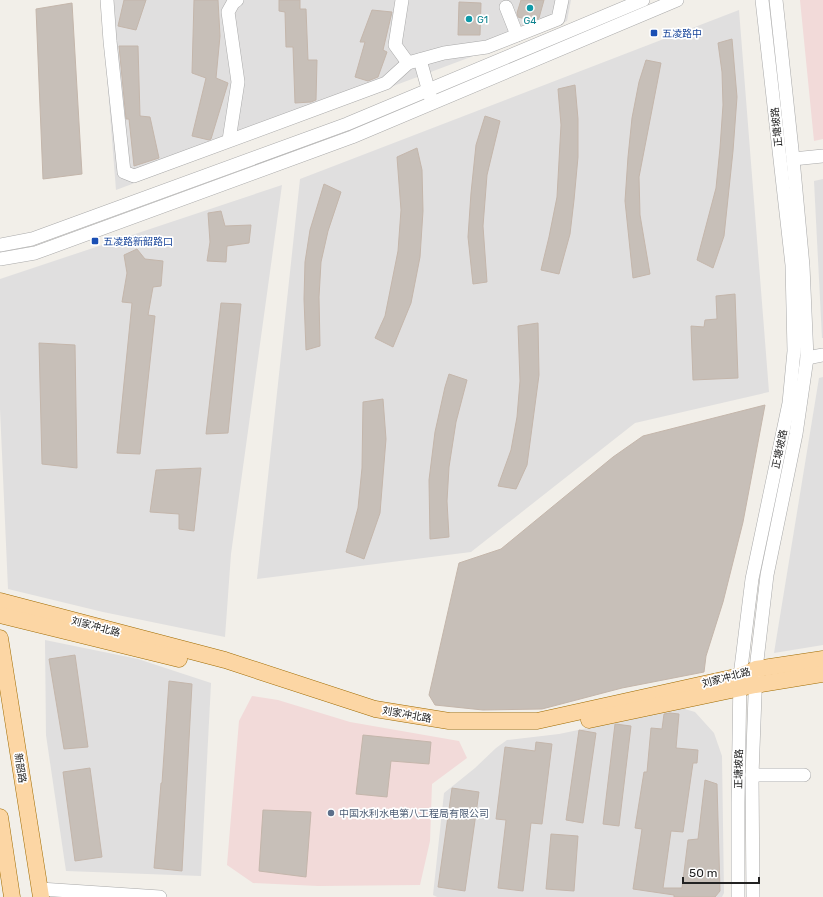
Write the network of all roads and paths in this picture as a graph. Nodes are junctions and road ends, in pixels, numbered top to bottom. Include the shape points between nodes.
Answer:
1 (107, 0) edge
2 (237, 0) edge
3 (402, 0) edge
4 (562, 0) edge
5 (643, 0) edge
6 (677, 0) edge
7 (762, 0) edge
8 (776, 0) edge
9 (506, 7) dead end
10 (517, 35) junction
11 (414, 62) junction
12 (430, 96) junction
13 (229, 140) junction
14 (823, 156) edge
15 (793, 159) junction
16 (0, 245) edge
17 (0, 259) edge
18 (823, 356) edge
19 (807, 358) junction
20 (0, 601) edge
21 (0, 615) edge
22 (0, 638) edge
23 (823, 659) edge
24 (823, 674) edge
25 (748, 680) junction
26 (752, 775) junction
27 (804, 775) dead end
28 (0, 817) edge
29 (40, 893) edge
30 (12, 897) edge
31 (160, 897) edge
32 (738, 897) edge
33 (753, 897) edge

1 - 13 street via 124,172 134,176
2 - 13 street via 228,12 238,82
3 - 11 street via 395,45
4 - 10 street via 558,19
5 - 12 street
6 - 12 street
7 - 25 street, 正塘坡路 via 792,265 794,350 789,403 752,579
8 - 15 street, 正塘坡路
9 - 10 street
10 - 11 street via 487,47 444,53
11 - 12 street
11 - 13 street via 386,83
12 - 16 street via 39,237
12 - 17 street via 352,137 35,253
14 - 15 street
15 - 19 street, 正塘坡路
18 - 19 street
19 - 25 street, 正塘坡路 via 796,434
20 - 25 main road, 刘家冲北路 via 225,660 376,709 449,721 537,720
21 - 25 main road, 刘家冲北路 via 222,670 373,719 448,732 538,731
22 - 29 main road, 新韶路
23 - 25 main road, 刘家冲北路
24 - 25 main road, 刘家冲北路
25 - 26 street, 正塘坡路
25 - 32 street, 正塘坡路 via 738,804
26 - 27 street
26 - 33 street, 正塘坡路
28 - 30 main road
29 - 31 street

